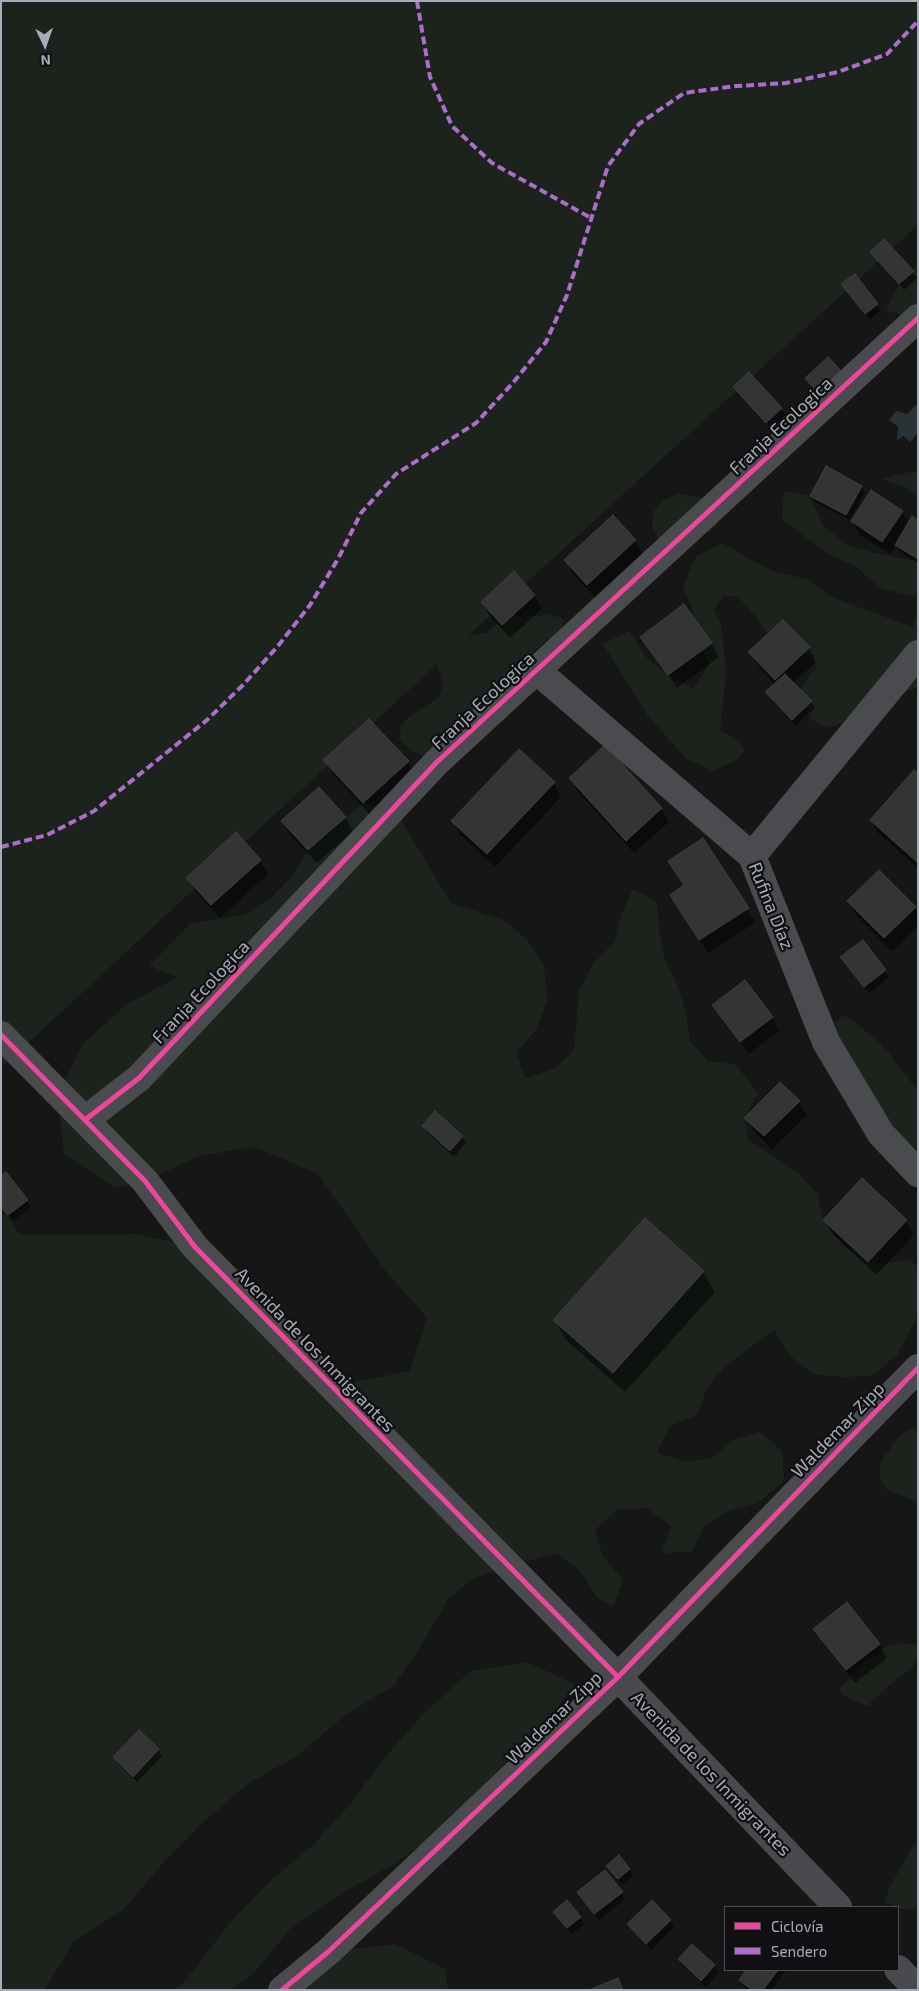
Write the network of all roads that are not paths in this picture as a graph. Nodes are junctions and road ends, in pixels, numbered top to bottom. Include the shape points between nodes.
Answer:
1 (918, 318) edge
2 (918, 654) edge
3 (536, 670) junction
4 (752, 856) junction
5 (1, 1035) edge
6 (85, 1120) junction
7 (918, 1173) edge
8 (918, 1368) edge
9 (618, 1677) junction
10 (837, 1906) edge
11 (899, 1970) edge
12 (282, 1990) edge
13 (918, 1990) edge

1 - 3 street, Franja Ecologica
2 - 4 street
3 - 4 street, Rufina Díaz
3 - 6 street, Franja Ecologica via 437,762 139,1078
4 - 7 street, Rufina Díaz via 826,1042 881,1134
5 - 6 street, Avenida de los Inmigrantes
6 - 9 street, Avenida de los Inmigrantes via 145,1181 195,1247
8 - 9 street, Waldemar Zipp
9 - 10 main road, Avenida de los Inmigrantes
9 - 12 street, Waldemar Zipp via 328,1952
11 - 13 main road

